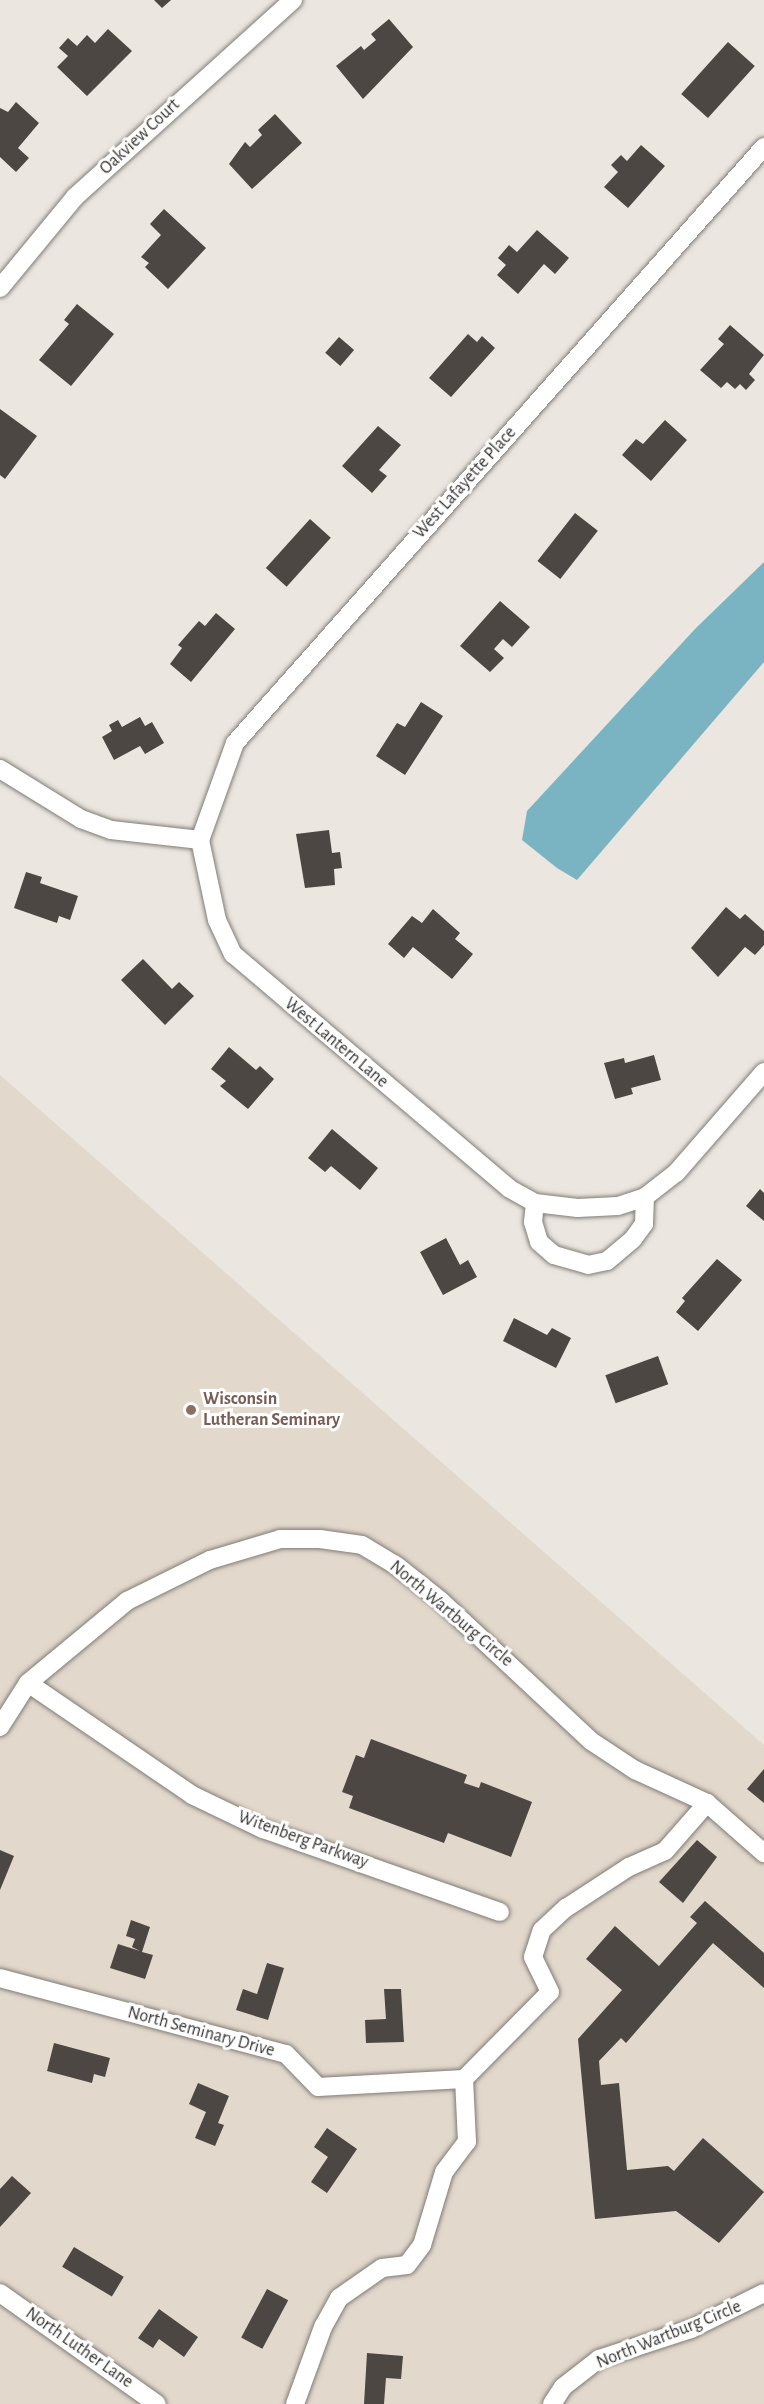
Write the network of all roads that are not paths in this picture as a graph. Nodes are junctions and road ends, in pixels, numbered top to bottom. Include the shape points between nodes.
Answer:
1 (293, 0) edge
2 (764, 147) edge
3 (0, 288) edge
4 (0, 769) edge
5 (200, 840) junction
6 (764, 1072) edge
7 (645, 1197) junction
8 (535, 1203) junction
9 (28, 1683) junction
10 (0, 1727) edge
11 (707, 1803) junction
12 (764, 1853) edge
13 (500, 1912) dead end
14 (0, 1978) edge
15 (464, 2079) junction
16 (0, 2293) edge
17 (764, 2293) edge
18 (157, 2404) edge
19 (295, 2404) edge
20 (552, 2404) edge

1 - 3 street, Oakview Court via 75,197
2 - 5 street, West Lafayette Place via 235,743
4 - 5 street via 81,819 111,830
5 - 8 street, West Lantern Lane via 217,920 233,954 510,1189
6 - 7 street, West Lantern Lane via 676,1173
7 - 8 street, West Lantern Lane via 618,1206 578,1208
7 - 8 street via 644,1224 633,1239 607,1261 588,1265 554,1256 539,1242 533,1222
9 - 10 street, North Wartburg Circle
9 - 11 street, North Wartburg Circle via 127,1601 210,1560 280,1539 362,1545 397,1566 441,1601 591,1742 635,1770
9 - 13 street, Witenberg Parkway via 192,1795 263,1829
11 - 12 street, North Wartburg Circle
11 - 15 street via 665,1851 619,1873 542,1929 533,1957 550,1992
14 - 15 street, North Seminary Drive via 286,2054 318,2087
15 - 19 street via 467,2142 444,2172 422,2245 407,2265 382,2268 339,2298 323,2327
16 - 18 street, North Luther Lane
17 - 20 street, North Wartburg Circle via 691,2329 599,2359 562,2388

